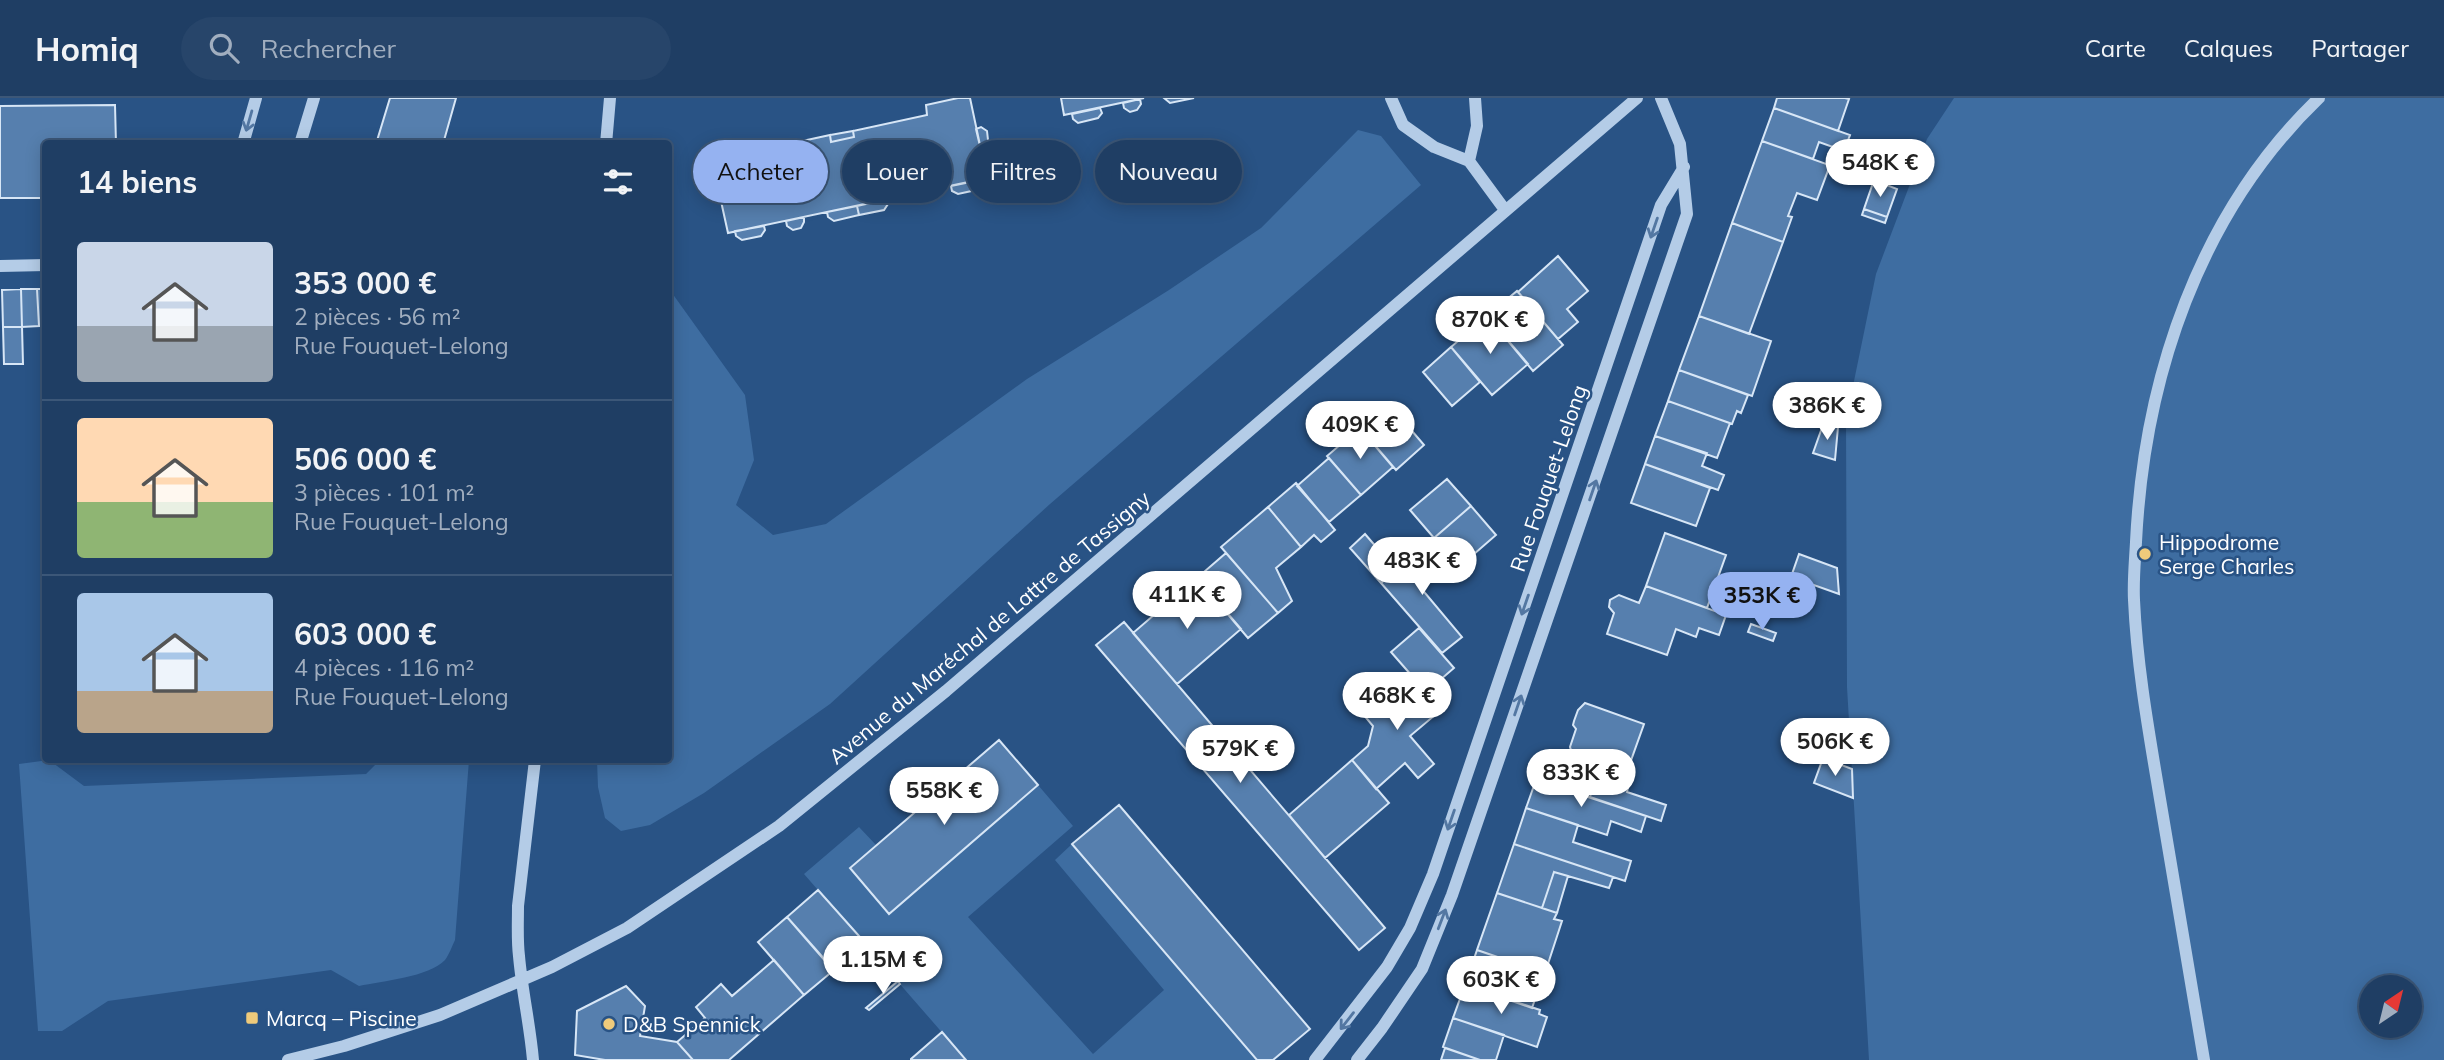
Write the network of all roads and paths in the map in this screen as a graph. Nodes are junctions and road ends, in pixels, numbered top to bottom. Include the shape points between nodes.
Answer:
1 (256, 98) edge
2 (314, 98) edge
3 (610, 98) edge
4 (1391, 98) edge
5 (1475, 98) edge
6 (1637, 98) edge
7 (1661, 98) edge
8 (2319, 98) edge
9 (244, 140) edge
10 (301, 140) edge
11 (606, 140) edge
12 (1469, 161) junction
13 (1684, 167) junction
14 (1505, 210) junction
15 (42, 265) edge
16 (0, 266) edge
17 (535, 763) edge
18 (522, 981) junction
19 (288, 1060) edge
20 (533, 1060) edge
21 (1315, 1060) edge
22 (1357, 1060) edge
23 (2204, 1060) edge

1 -> 9 street
2 - 10 street
3 - 11 street
4 - 12 street via 1403,125 1434,147
5 - 12 street via 1477,127
6 - 14 street, Avenue du Maréchal de Lattre de Tassigny
7 - 13 street
8 - 23 street via 2291,125 2252,176 2199,268 2173,333 2145,445 2134,598 2141,677
12 - 14 street
13 -> 21 street, Rue Fouquet-Lelong via 1661,205 1433,874 1387,967
22 -> 13 street via 1423,969 1452,895 1687,214
14 - 18 street, Avenue du Maréchal de Lattre de Tassigny via 820,795 627,928
15 - 16 street
17 - 18 street via 518,906
18 - 19 street, Avenue du Maréchal de Lattre de Tassigny via 380,1035
18 - 20 street

